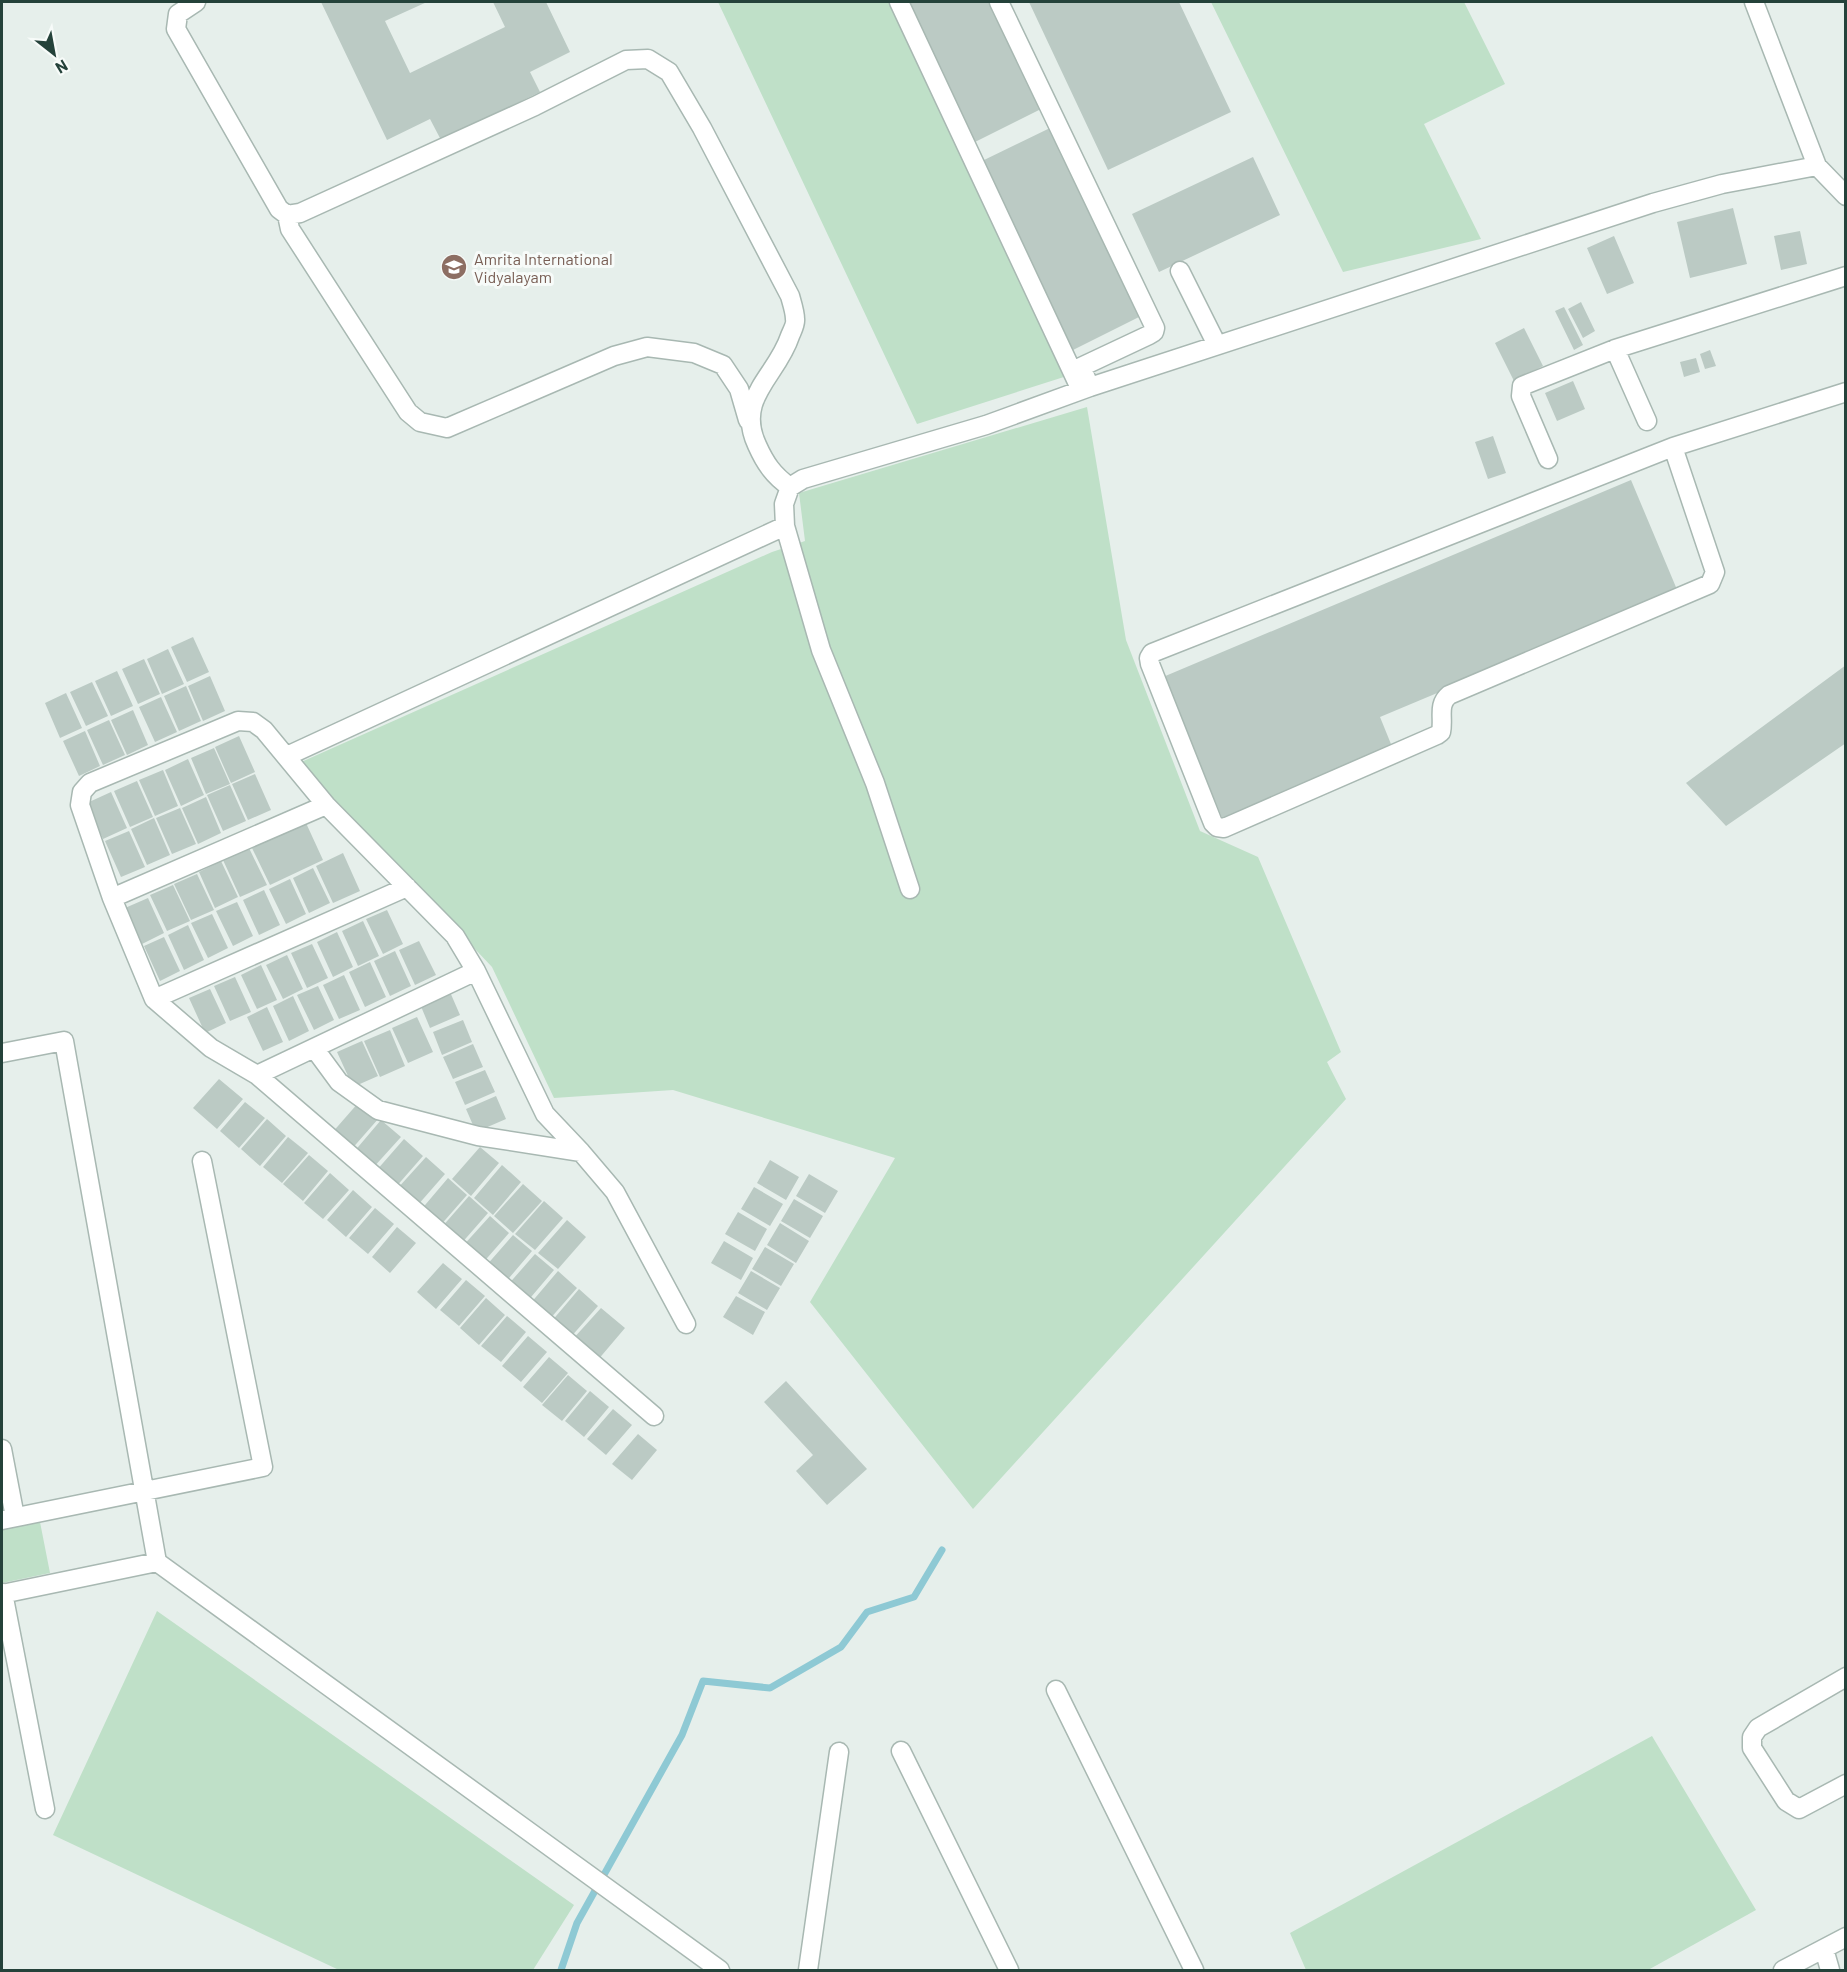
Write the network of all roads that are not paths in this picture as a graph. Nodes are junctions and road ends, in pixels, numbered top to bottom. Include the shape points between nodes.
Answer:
1 (196, 2) edge
2 (898, 2) edge
3 (999, 2) edge
4 (1754, 2) edge
5 (1817, 166) junction
6 (1845, 196) edge
7 (287, 215) junction
8 (1180, 271) dead end
9 (1845, 276) edge
10 (1217, 345) junction
11 (1615, 349) junction
12 (1077, 369) junction
13 (1086, 389) junction
14 (1845, 392) edge
15 (1647, 421) dead end
16 (751, 433) junction
17 (1673, 447) junction
18 (1548, 459) dead end
19 (790, 488) junction
20 (785, 526) junction
21 (286, 756) junction
22 (326, 805) junction
23 (407, 886) junction
24 (910, 889) dead end
25 (112, 898) junction
26 (476, 971) junction
27 (154, 999) junction
28 (314, 1048) junction
29 (2, 1053) edge
30 (257, 1075) junction
31 (581, 1152) junction
32 (202, 1161) dead end
33 (686, 1324) dead end
34 (654, 1416) dead end
35 (2, 1449) edge
36 (144, 1491) junction
37 (8, 1518) edge
38 (157, 1563) junction
39 (2, 1593) edge
40 (1845, 1677) edge
41 (1056, 1690) dead end
42 (901, 1751) dead end
43 (839, 1752) dead end
44 (1845, 1784) edge
45 (45, 1809) dead end
46 (1845, 1937) edge
47 (1824, 1949) junction
48 (720, 1971) edge
49 (808, 1971) edge
50 (1009, 1971) edge
51 (1194, 1971) edge
52 (1784, 1971) edge
53 (1830, 1971) edge

1 - 7 street via 178,14 176,29 279,209
2 - 12 street
3 - 12 street via 1155,328 1154,332
4 - 5 street
5 - 6 street
5 - 10 street via 1722,184 1653,203
7 - 16 street via 290,229 408,412 420,422 447,428 614,356 647,348 694,353 723,365 739,389
7 - 16 street via 300,213 535,106 626,60 648,59 669,72 790,296 796,320 787,346 750,410
8 - 10 street
9 - 11 street
10 - 13 street
11 - 15 street
11 - 18 street via 1522,386 1521,396
12 - 13 street
13 - 19 street via 986,425 803,479
14 - 17 street
16 - 19 street via 765,464
17 - 17 street via 1152,653 1150,664 1213,823 1224,828 1437,735 1442,727 1441,705 1449,695 1710,584 1715,572
19 - 20 street via 784,504
20 - 21 street
20 - 24 street via 820,650 875,783
21 - 22 street
21 - 25 street via 264,730 253,722 238,721 90,783 82,792 80,805
22 - 23 street
22 - 25 street
23 - 26 street via 455,936
23 - 27 street
25 - 27 street
26 - 28 street
26 - 31 street via 545,1114
27 - 30 street via 211,1048
28 - 30 street
28 - 31 street via 339,1082 378,1110 478,1136
29 - 36 street via 64,1041
30 - 34 street
31 - 33 street via 615,1192
32 - 36 street via 263,1467
35 - 37 street
36 - 37 street
36 - 38 street
38 - 39 street
38 - 48 street
39 - 45 street
40 - 44 street via 1758,1728 1752,1737 1752,1748 1793,1807 1799,1809
41 - 51 street
42 - 50 street
43 - 49 street
46 - 47 street
47 - 52 street
47 - 53 street

